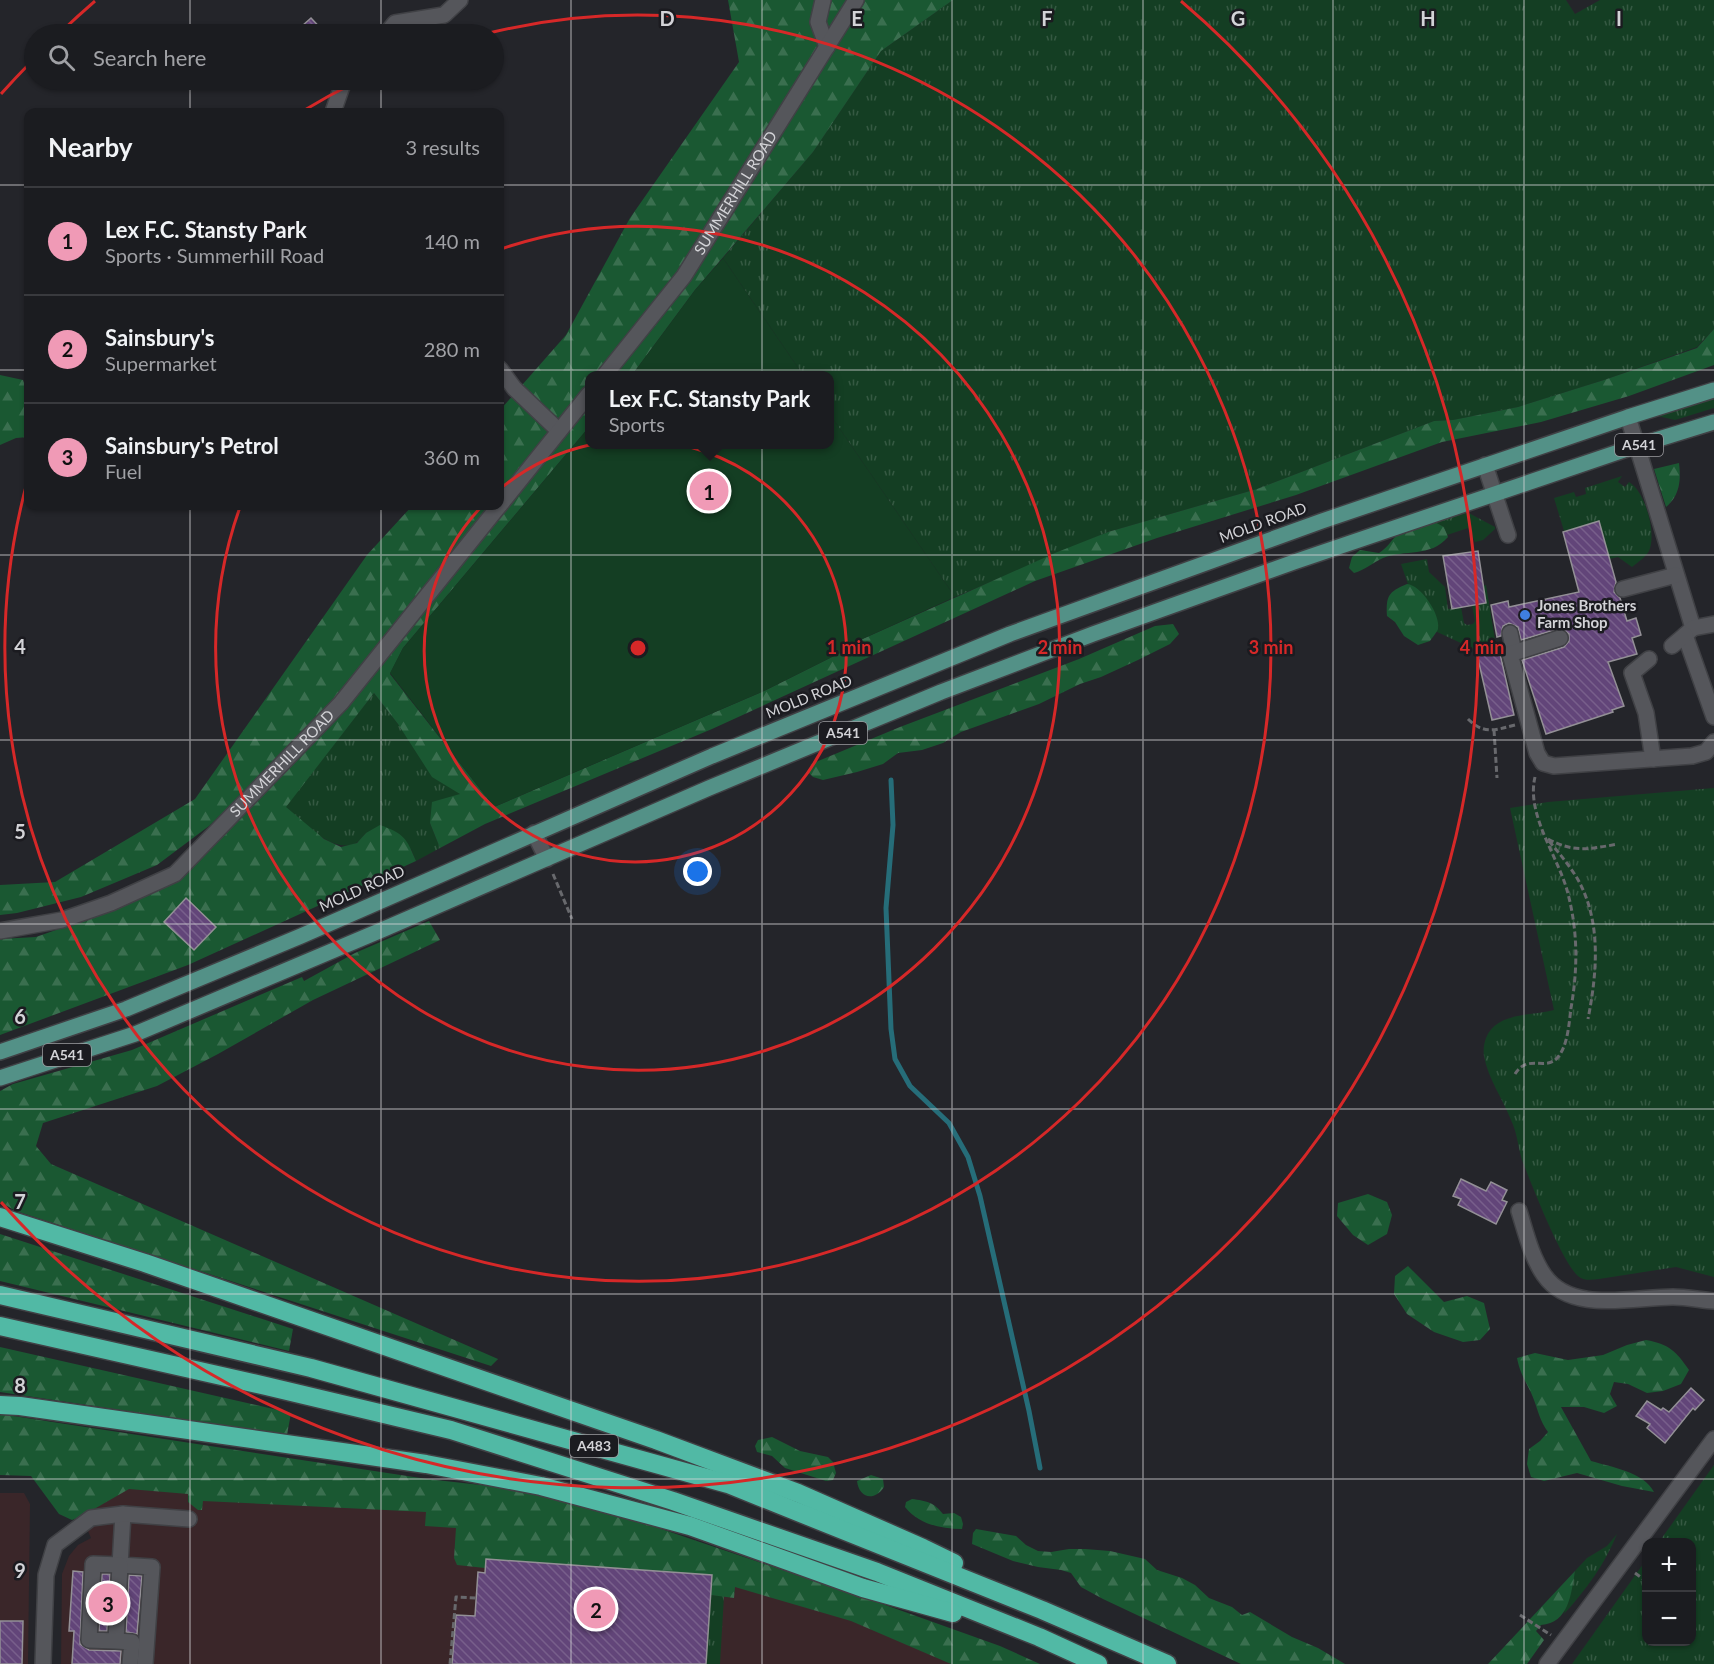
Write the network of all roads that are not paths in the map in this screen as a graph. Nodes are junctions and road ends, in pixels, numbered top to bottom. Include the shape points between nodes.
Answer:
1 (460, 0) edge
2 (823, 0) edge
3 (856, 0) edge
4 (394, 24) edge
5 (827, 47) junction
6 (341, 90) edge
7 (334, 108) edge
8 (607, 371) edge
9 (504, 374) edge
10 (1714, 390) edge
11 (585, 399) edge
12 (1628, 417) junction
13 (1714, 422) edge
14 (559, 431) junction
15 (1636, 446) junction
16 (1485, 465) junction
17 (1494, 494) junction
18 (504, 499) edge
19 (495, 510) edge
20 (1508, 536) dead end
21 (1676, 575) junction
22 (1623, 589) dead end
23 (1714, 624) edge
24 (1689, 631) junction
25 (1510, 633) dead end
26 (1560, 638) dead end
27 (1672, 646) dead end
28 (1514, 652) junction
29 (1649, 659) dead end
30 (1714, 717) edge
31 (1714, 742) edge
32 (1698, 755) junction
33 (1653, 759) junction
34 (1714, 760) edge
35 (534, 833) junction
36 (546, 859) junction
37 (0, 930) edge
38 (0, 1052) edge
39 (0, 1078) edge
40 (1519, 1211) dead end
41 (0, 1217) edge
42 (0, 1295) edge
43 (1714, 1301) edge
44 (0, 1326) edge
45 (0, 1406) edge
46 (1714, 1439) edge
47 (123, 1514) junction
48 (189, 1519) dead end
49 (120, 1565) junction
50 (1074, 1624) junction
51 (1039, 1637) junction
52 (116, 1641) junction
53 (44, 1664) edge
54 (130, 1664) edge
55 (145, 1664) edge
56 (1098, 1664) edge
57 (1167, 1664) edge
58 (1546, 1664) edge

1 - 4 street via 444,15
2 - 5 street via 818,22
3 - 5 street, SUMMERHILL ROAD
5 - 8 street, SUMMERHILL ROAD via 684,276
6 - 7 street
9 - 14 street
10 - 12 main road, MOLD ROAD / A541
11 - 14 street, SUMMERHILL ROAD
12 - 15 street
12 - 16 main road, MOLD ROAD / A541
13 - 15 main road, A541
14 - 18 street, SUMMERHILL ROAD
15 - 17 main road, A541
15 - 21 street
16 - 17 street
16 - 35 main road, MOLD ROAD / A541 via 1010,634
17 - 20 street
17 - 36 main road, A541 via 1282,566 963,684
19 - 37 street, SUMMERHILL ROAD via 341,703 175,874 62,920
21 - 22 street
21 - 24 street
23 - 24 street
24 - 27 street
24 - 30 street
25 - 28 street
26 - 28 street
28 - 33 street via 1511,659 1538,757 1543,763 1551,766
29 - 33 street via 1632,673 1646,712
31 - 32 street
32 - 33 street
32 - 34 street
35 - 36 street
35 - 38 main road, MOLD ROAD / A541 via 126,1009
36 - 39 main road, A541 via 135,1034
40 - 43 street via 1534,1258 1561,1293 1578,1299 1676,1297
41 - 50 highway, A483 via 656,1440 798,1493 923,1548
42 - 50 highway, A483 via 311,1368 728,1484
44 - 51 highway, A483 via 451,1430 877,1572
45 - 51 highway, A483 via 426,1464 542,1486 690,1526 863,1588
46 - 58 street
47 - 48 street
47 - 49 street
47 - 53 street via 91,1518 55,1545 46,1575
49 - 52 street
49 - 52 street via 93,1564 89,1640
49 - 55 street via 152,1567
50 - 57 highway, A483
51 - 56 highway, A483
52 - 54 street via 132,1642

